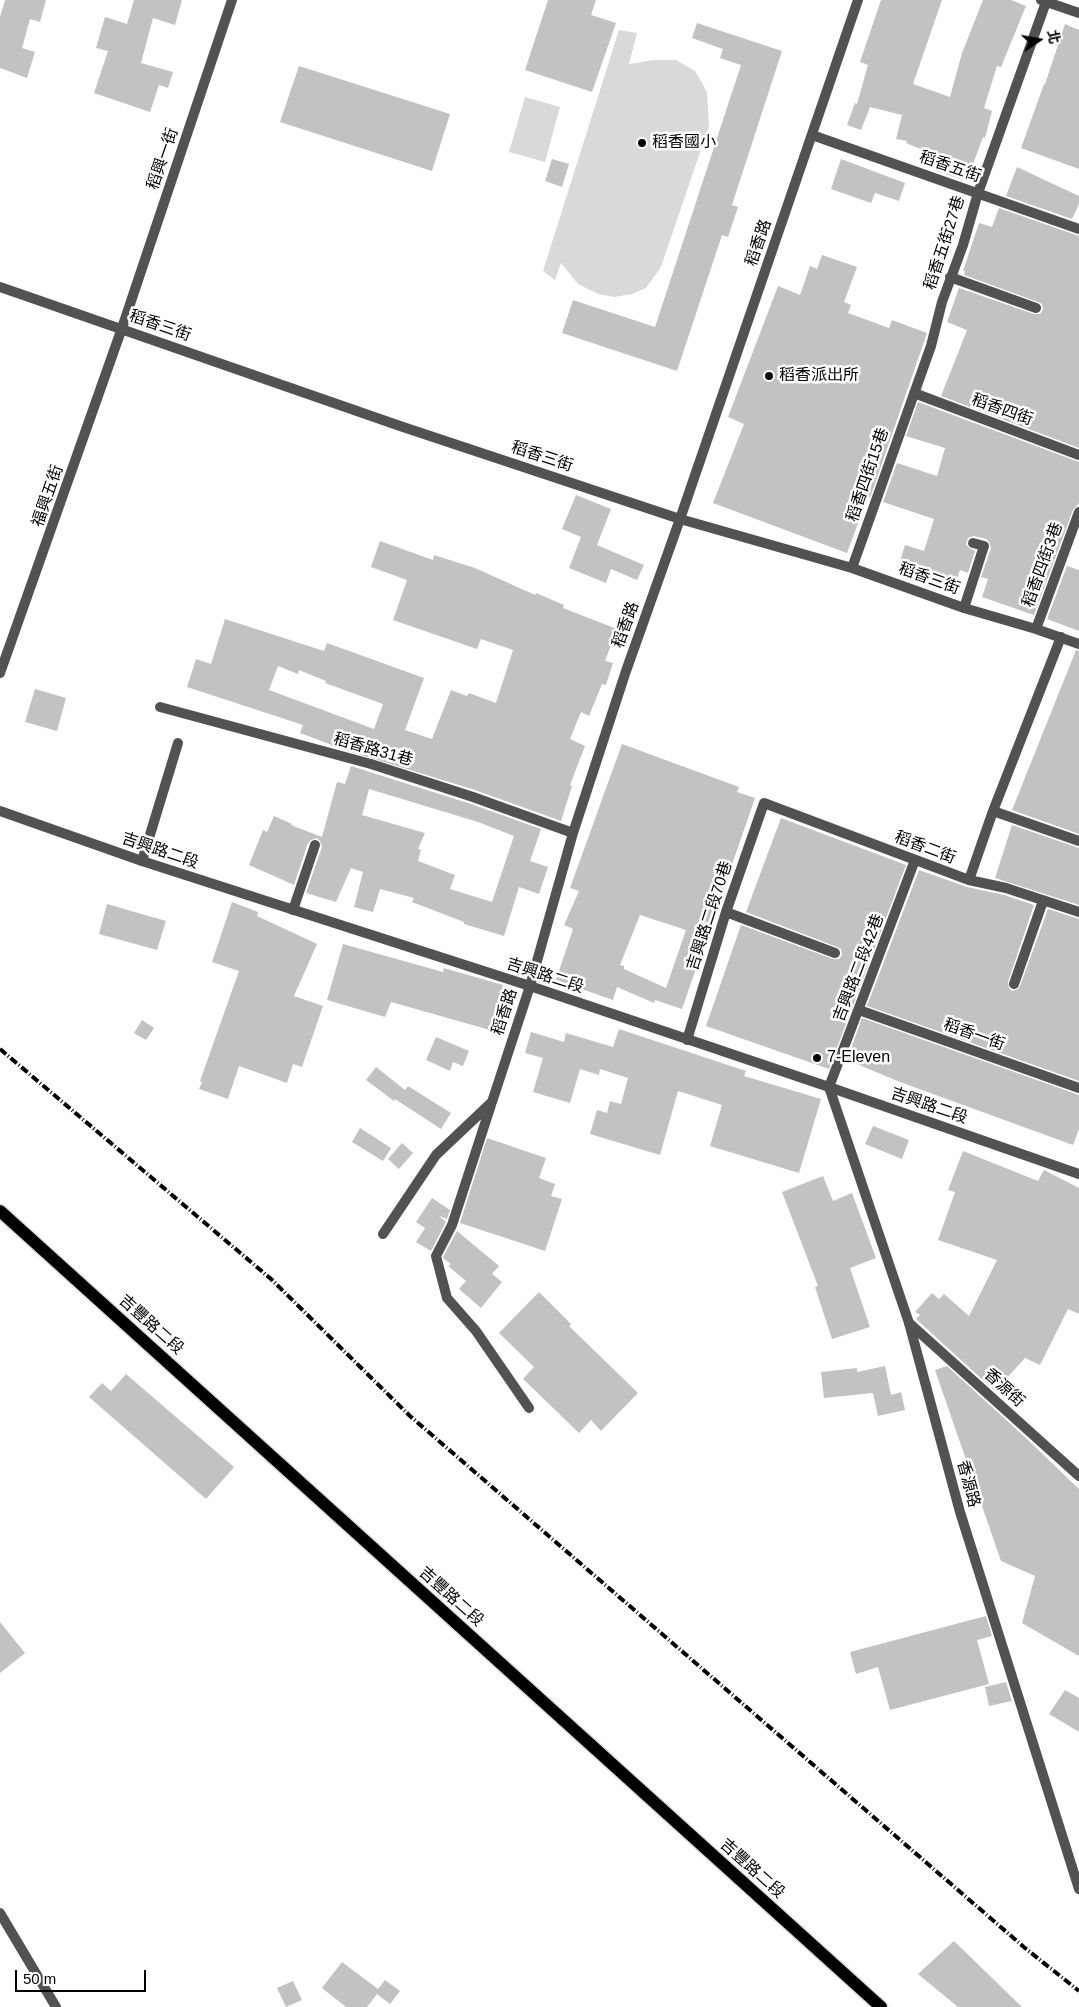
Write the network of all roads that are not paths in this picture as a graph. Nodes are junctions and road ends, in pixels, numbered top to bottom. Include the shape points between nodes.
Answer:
1 (232, 0) edge
2 (858, 0) edge
3 (1044, 1) edge
4 (1079, 13) edge
5 (812, 135) junction
6 (978, 193) junction
7 (1079, 229) edge
8 (950, 277) junction
9 (0, 287) edge
10 (1036, 308) dead end
11 (122, 328) junction
12 (914, 393) junction
13 (1079, 454) edge
14 (1079, 512) edge
15 (680, 519) junction
16 (973, 543) dead end
17 (852, 568) junction
18 (964, 608) junction
19 (1036, 629) junction
20 (1061, 638) junction
21 (1079, 644) edge
22 (0, 673) edge
23 (160, 707) dead end
24 (178, 743) dead end
25 (764, 803) joint
26 (0, 811) edge
27 (993, 811) junction
28 (573, 833) junction
29 (1079, 841) edge
30 (315, 845) dead end
31 (915, 860) junction
32 (142, 861) junction
33 (969, 880) junction
34 (1043, 901) junction
35 (293, 910) junction
36 (726, 912) junction
37 (1079, 912) edge
38 (835, 953) dead end
39 (1014, 984) dead end
40 (530, 986) junction
41 (859, 1010) junction
42 (687, 1040) junction
43 (830, 1087) junction
44 (1079, 1088) edge
45 (492, 1102) junction
46 (1078, 1171) edge
47 (0, 1211) edge
48 (383, 1234) dead end
49 (909, 1323) junction
50 (529, 1408) dead end
51 (1079, 1476) edge
52 (1079, 1889) edge
53 (0, 1913) edge
54 (56, 2007) edge
55 (881, 2007) edge

1 - 11 street, 稻興一街
2 - 5 street, 稻香路
3 - 4 street
3 - 6 street, 稻香五街27巷
5 - 6 street, 稻香五街
5 - 15 street, 稻香路
6 - 7 street, 稻香五街
6 - 8 street, 稻香五街27巷
8 - 10 street
8 - 12 street, 稻香五街27巷
9 - 11 street, 稻香三街
11 - 15 street, 稻香三街 via 400,426
11 - 22 street, 福興五街
12 - 13 street, 稻香四街
12 - 17 street, 稻香四街15巷
14 - 19 street, 稻香四街3巷
15 - 17 street, 稻香三街
15 - 28 street, 稻香路
16 - 18 street via 984,546
17 - 18 street, 稻香三街
18 - 19 street, 稻香三街
19 - 20 street, 稻香三街
20 - 21 street, 稻香三街
20 - 27 street
23 - 28 street, 稻香路31巷 via 371,764
24 - 32 street
25 - 31 street, 稻香二街
25 - 36 street, 吉興路二段70巷
26 - 32 street, 吉興路二段
27 - 29 street
27 - 33 street
28 - 40 street, 稻香路
30 - 35 street
31 - 33 street, 稻香二街
31 - 41 street, 吉興路二段42巷
32 - 35 street, 吉興路二段
33 - 34 street, 稻香二街
34 - 37 street, 稻香二街
34 - 39 street
35 - 40 street, 吉興路二段
36 - 38 street
36 - 42 street, 吉興路二段70巷
40 - 42 street, 吉興路二段
40 - 45 street, 稻香路
41 - 43 street, 吉興路二段42巷
41 - 44 street, 稻香一街
42 - 43 street, 吉興路二段
43 - 46 street, 吉興路二段
43 - 49 street, 香源路
45 - 48 street, 稻香路 via 436,1154
45 - 50 street via 452,1225 436,1256 447,1298 476,1331
47 - 55 main road, 吉豐路二段
49 - 51 street, 香源街
49 - 52 street, 香源路 via 960,1512
53 - 54 street

